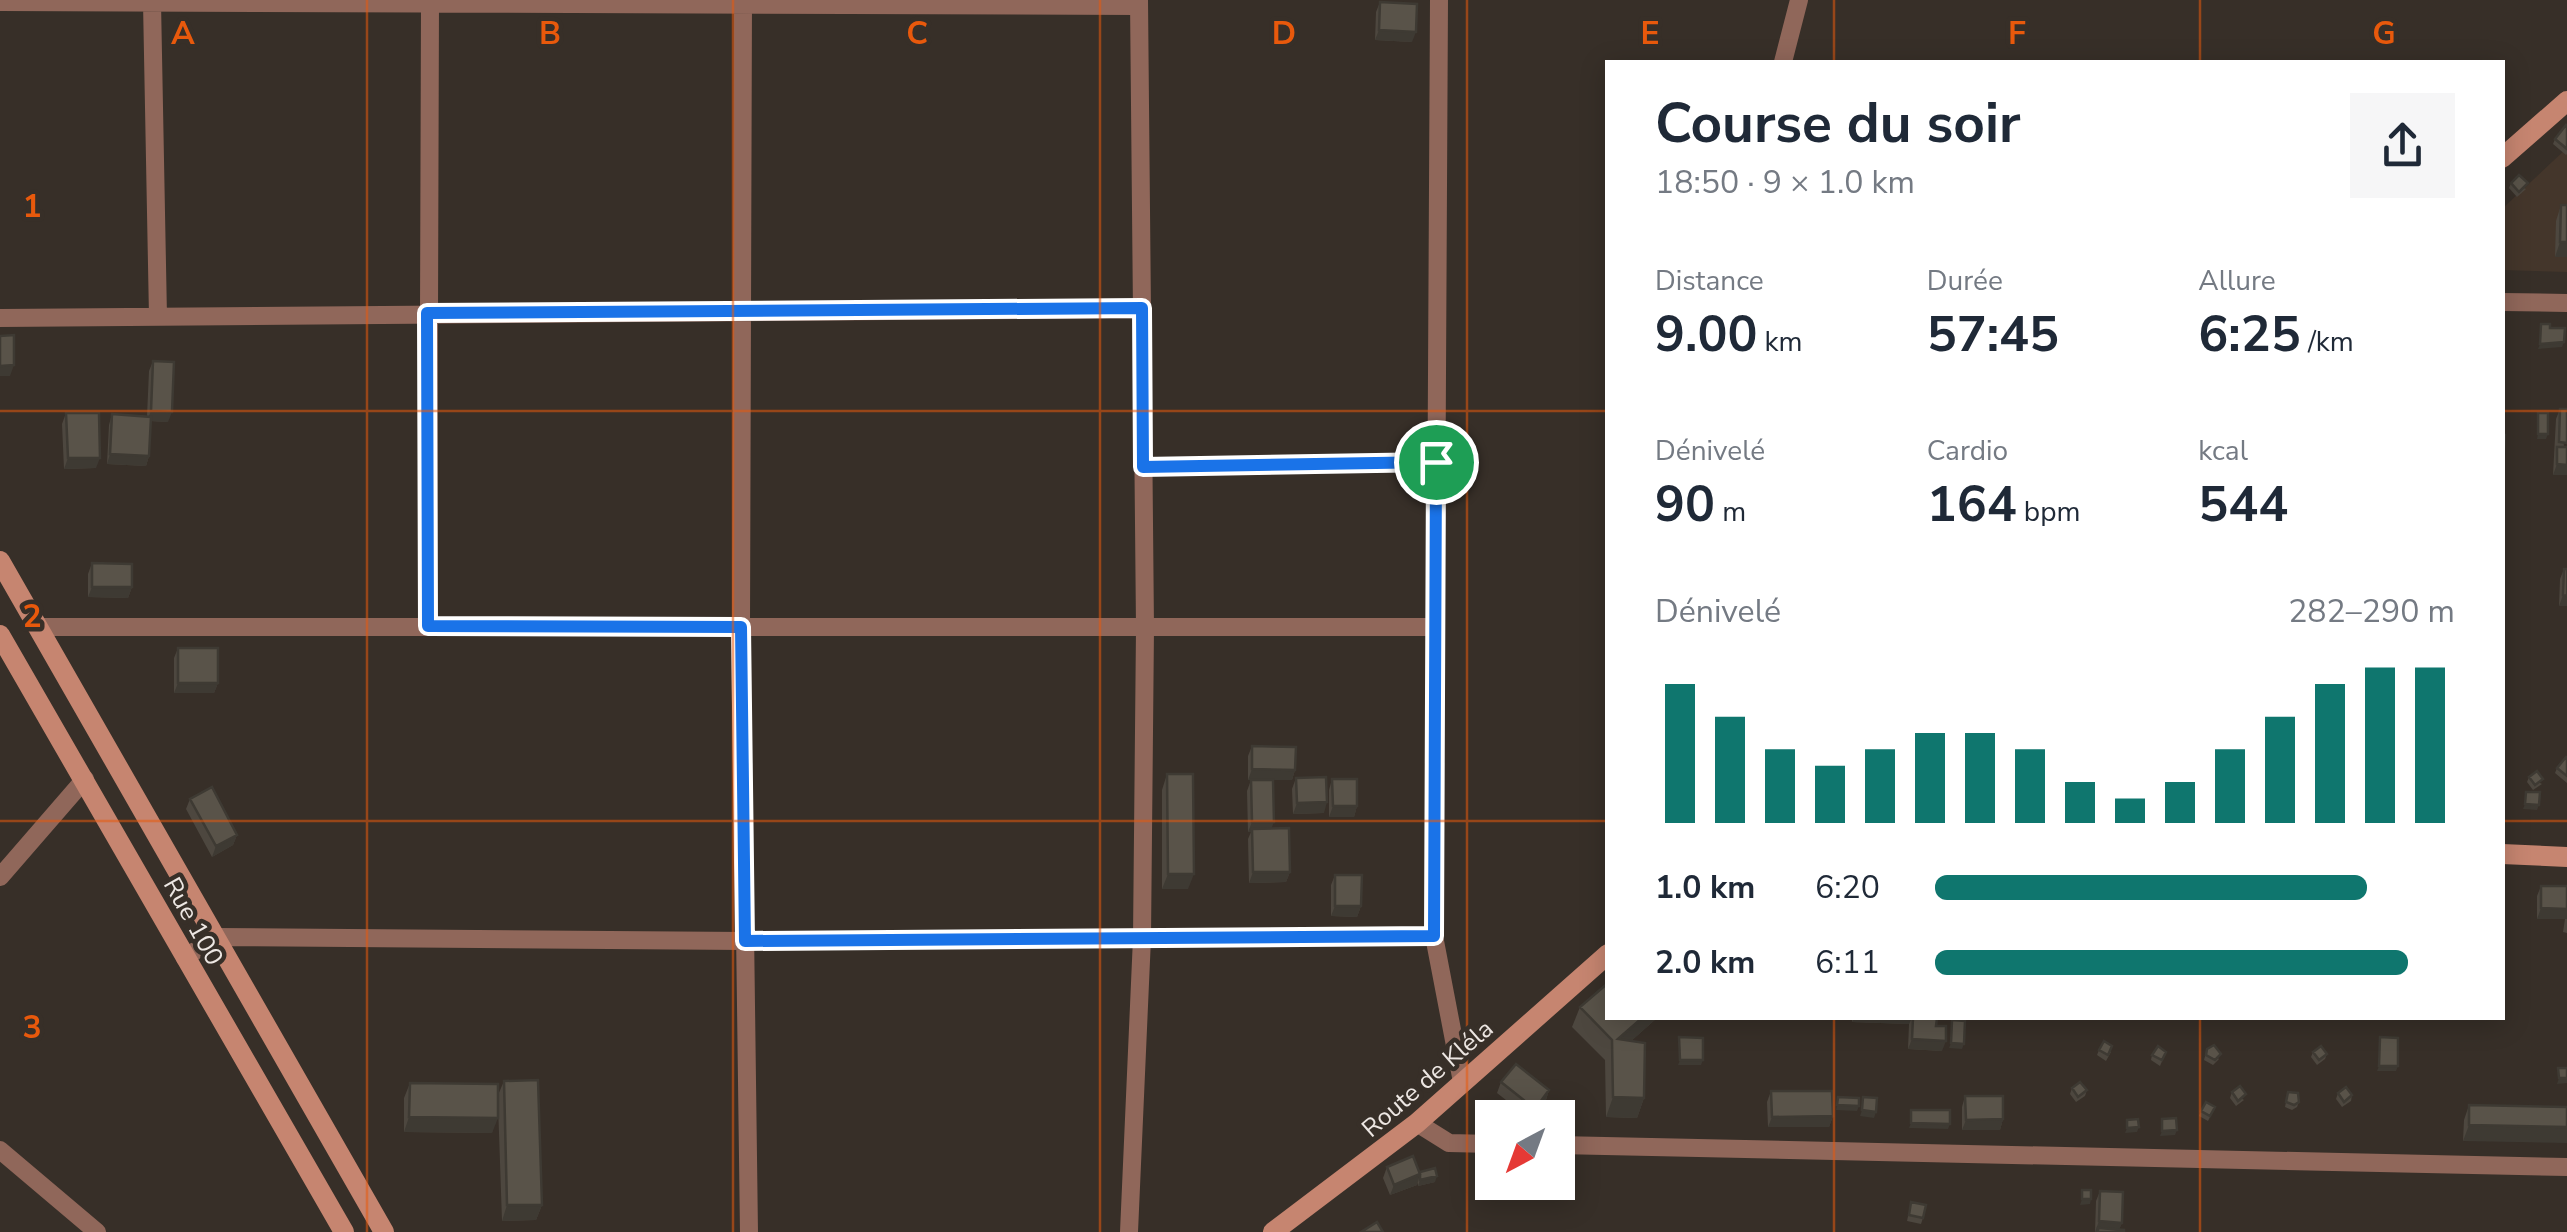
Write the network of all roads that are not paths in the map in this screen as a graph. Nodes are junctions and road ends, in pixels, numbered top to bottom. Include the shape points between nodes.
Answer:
1 (1439, 0) edge
2 (1799, 0) edge
3 (0, 2) edge
4 (152, 2) edge
5 (430, 3) junction
6 (742, 3) edge
7 (1138, 3) edge
8 (1783, 60) edge
9 (2567, 100) edge
10 (2505, 155) edge
11 (2505, 302) edge
12 (2567, 304) edge
13 (1142, 308) junction
14 (427, 313) junction
15 (743, 313) junction
16 (158, 317) junction
17 (0, 318) edge
18 (1436, 462) junction
19 (1143, 467) junction
20 (0, 561) edge
21 (428, 626) junction
22 (38, 627) junction
23 (741, 627) junction
24 (1434, 627) junction
25 (1145, 628) junction
26 (0, 635) edge
27 (86, 779) junction
28 (2505, 854) edge
29 (2567, 857) edge
30 (0, 877) edge
31 (1434, 936) junction
32 (215, 938) junction
33 (1142, 938) junction
34 (745, 941) junction
35 (1605, 957) edge
36 (185, 958) junction
37 (1462, 1082) junction
38 (1417, 1123) junction
39 (1475, 1143) edge
40 (1575, 1145) edge
41 (0, 1150) edge
42 (2567, 1167) edge
43 (97, 1232) edge
44 (344, 1232) edge
45 (384, 1232) edge
46 (749, 1232) edge
47 (1129, 1232) edge
48 (1273, 1232) edge

1 - 18 street
2 - 8 street
3 - 4 street
4 - 5 street
4 - 16 street
5 - 6 street
5 - 14 street
6 - 7 street
6 - 15 street
7 - 13 street
9 - 10 street
11 - 12 street
13 - 15 street
13 - 19 street
14 - 15 street
14 - 16 street
14 - 21 street
15 - 23 street
16 - 17 street
18 - 19 lane
18 - 24 street
19 - 25 street
20 - 22 street
21 - 22 street
21 - 23 street
22 - 32 street
23 - 25 street
23 - 34 street
24 - 25 street
24 - 31 street
25 - 33 street
26 - 27 street, Rue 100
27 - 30 street
27 - 36 street, Rue 100
28 - 29 street
31 - 33 street
31 - 37 street
32 - 34 street
32 - 36 street
32 - 45 street
33 - 34 street
33 - 47 street
34 - 46 street
35 - 37 street, Route de Kléla
36 - 44 street, Rue 100
37 - 38 street, Route de Kléla
38 - 39 street via 1449,1142
38 - 48 street, Route de Kléla
40 - 42 street
41 - 43 street

